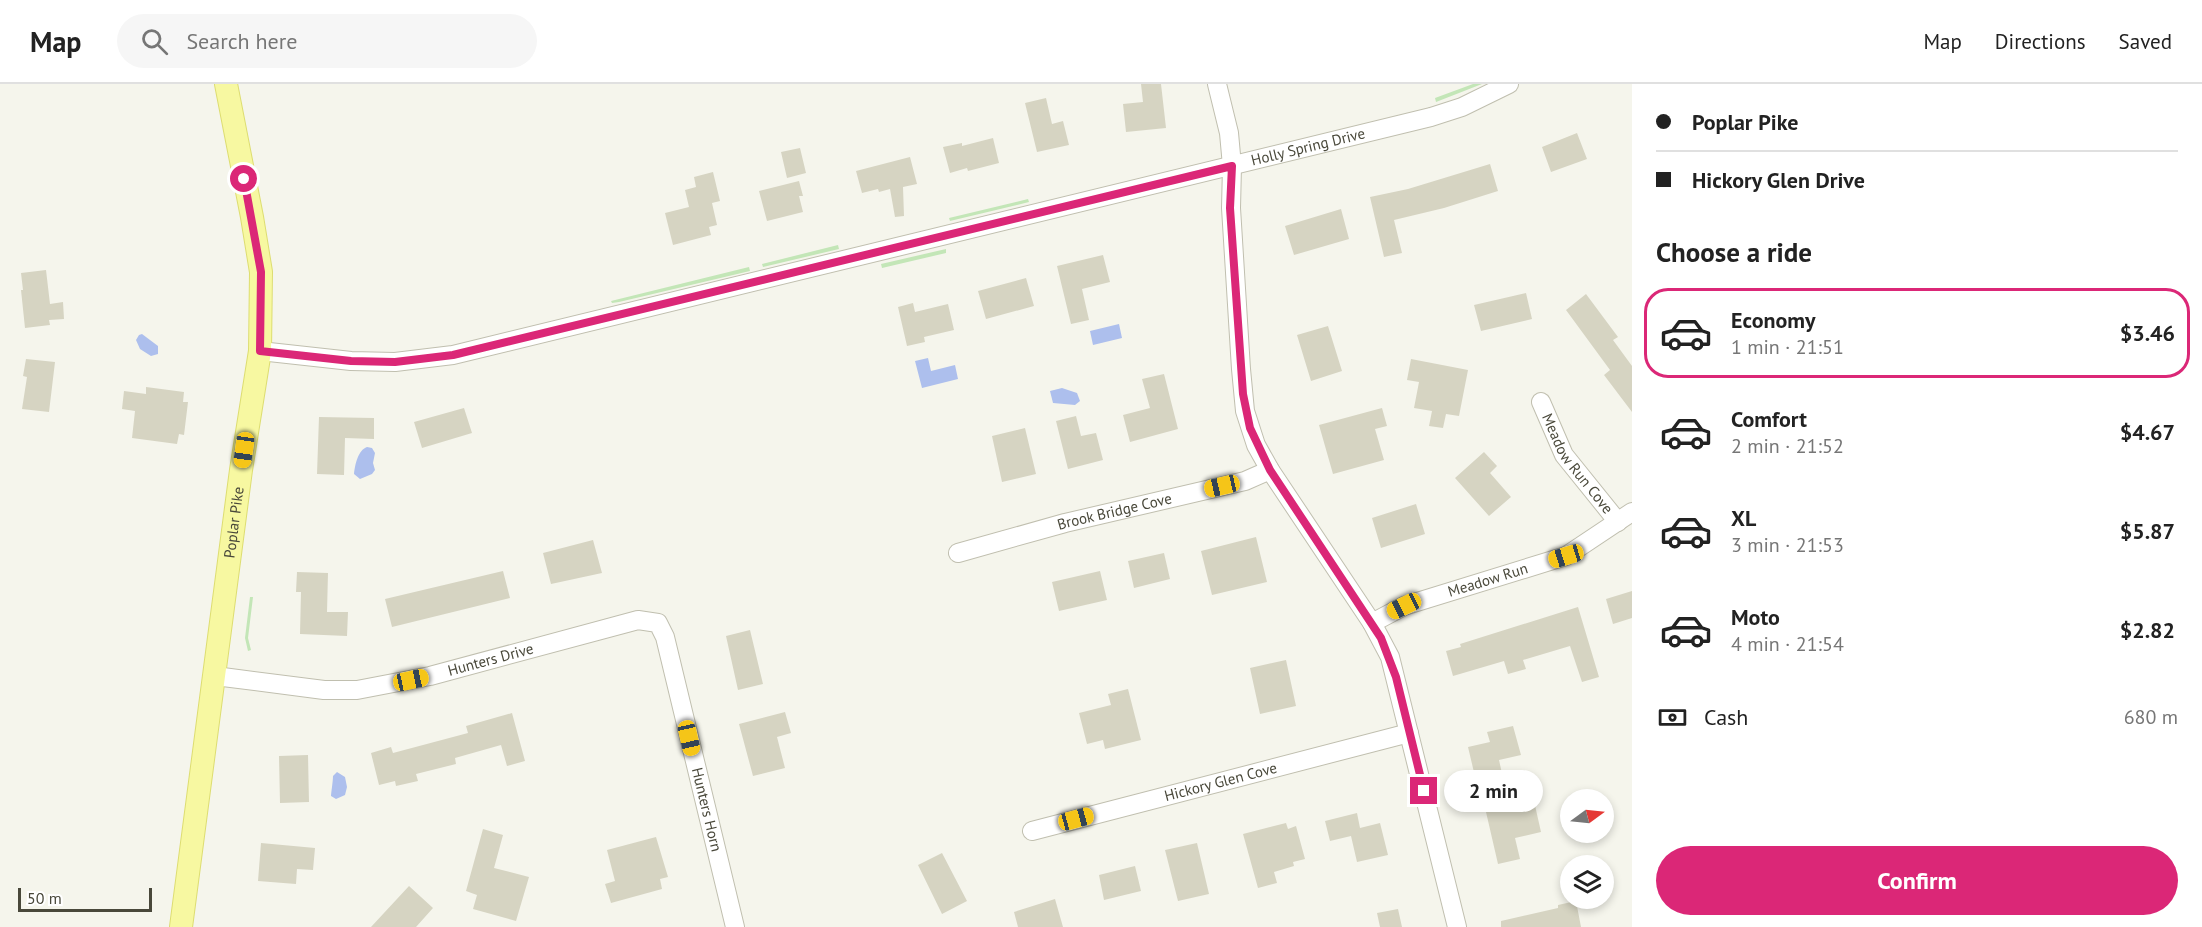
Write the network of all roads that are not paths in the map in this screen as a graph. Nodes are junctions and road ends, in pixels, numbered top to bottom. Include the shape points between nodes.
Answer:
1 (226, 84) edge
2 (1217, 84) edge
3 (1509, 84) edge
4 (1232, 166) junction
5 (260, 351) junction
6 (1541, 402) dead end
7 (1270, 470) junction
8 (1625, 517) edge
9 (958, 553) dead end
10 (658, 623) joint
11 (1372, 623) junction
12 (215, 676) junction
13 (1409, 733) junction
14 (1032, 831) dead end
15 (181, 927) edge
16 (735, 927) edge
17 (1457, 927) edge

1 - 5 main road, Poplar Pike via 261,272
2 - 4 street
3 - 4 street, Holly Spring Drive via 1431,117
4 - 5 street, Holly Spring Drive via 453,355 395,362
4 - 7 street via 1230,208 1243,394 1250,428
5 - 12 main road, Poplar Pike
6 - 8 street, Meadow Run Cove via 1564,455
7 - 9 street, Brook Bridge Cove via 1245,481 1065,523
7 - 11 street
8 - 11 street, Meadow Run via 1566,556 1404,606
10 - 12 street, Hunters Drive via 638,620 430,676 357,690 324,690
10 - 16 street, Hunters Horn via 665,637
11 - 13 street via 1390,657
12 - 15 main road, Poplar Pike
13 - 14 street, Hickory Glen Cove
13 - 17 street

